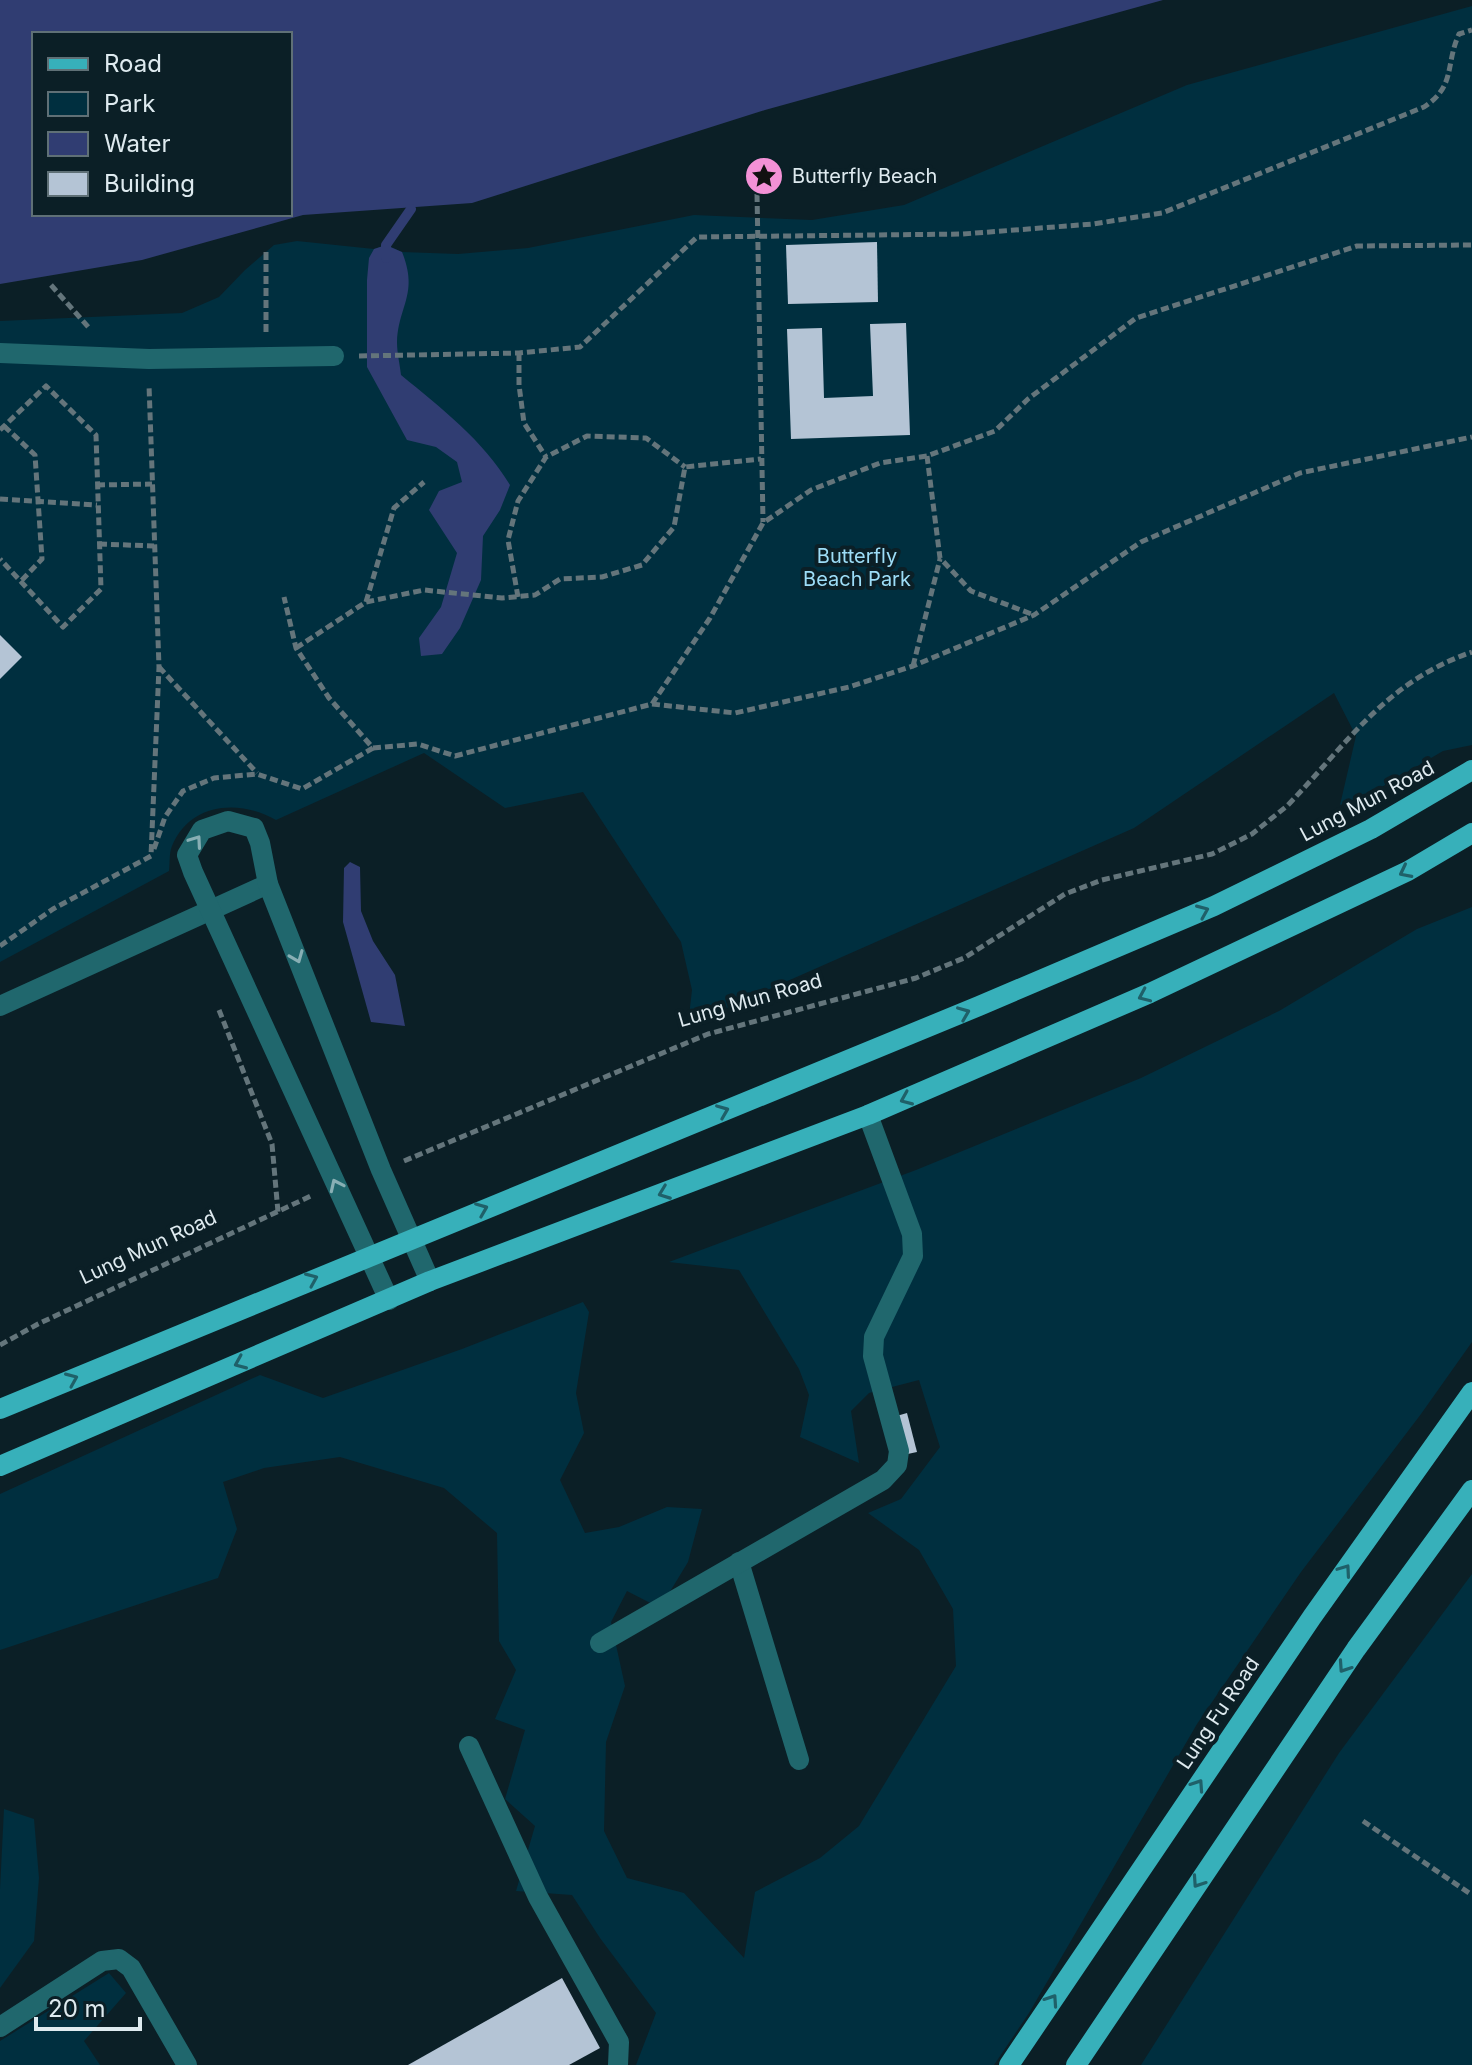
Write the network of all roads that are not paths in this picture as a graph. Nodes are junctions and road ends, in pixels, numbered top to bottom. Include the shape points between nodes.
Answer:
1 (0, 353) edge
2 (334, 356) road end
3 (1472, 770) edge
4 (1472, 833) edge
5 (268, 884) junction
6 (210, 911) junction
7 (0, 1006) edge
8 (868, 1115) junction
9 (410, 1238) junction
10 (367, 1256) junction
11 (430, 1281) junction
12 (389, 1300) junction
13 (1472, 1392) edge
14 (0, 1409) edge
15 (0, 1466) edge
16 (1472, 1490) edge
17 (739, 1562) junction
18 (600, 1643) dead end
19 (469, 1746) dead end
20 (799, 1760) dead end
21 (0, 2027) edge
22 (187, 2065) edge
23 (618, 2065) edge
24 (1009, 2065) edge
25 (1076, 2065) edge

1 - 2 street via 149,359
9 -> 3 main road, Lung Mun Road via 1214,906 1371,829
4 -> 8 main road via 1408,871 1150,993
5 - 6 street
6 -> 5 street via 187,855 202,830 228,821 254,828
5 -> 9 street
6 - 7 street
10 -> 6 street
8 -> 11 main road
8 - 17 street via 912,1234 913,1256 874,1337 873,1356 899,1451 897,1465 883,1480
9 - 10 main road, Lung Mun Road
9 - 11 street
10 - 12 street
14 -> 10 main road, Lung Mun Road
11 - 12 main road
12 -> 15 main road
24 -> 13 main road, Lung Fu Road via 1312,1617
16 -> 25 main road via 1356,1649
17 - 18 street
17 - 20 street
19 - 23 street via 538,1897 619,2042
21 - 22 street via 102,1961 119,1959 131,1968

